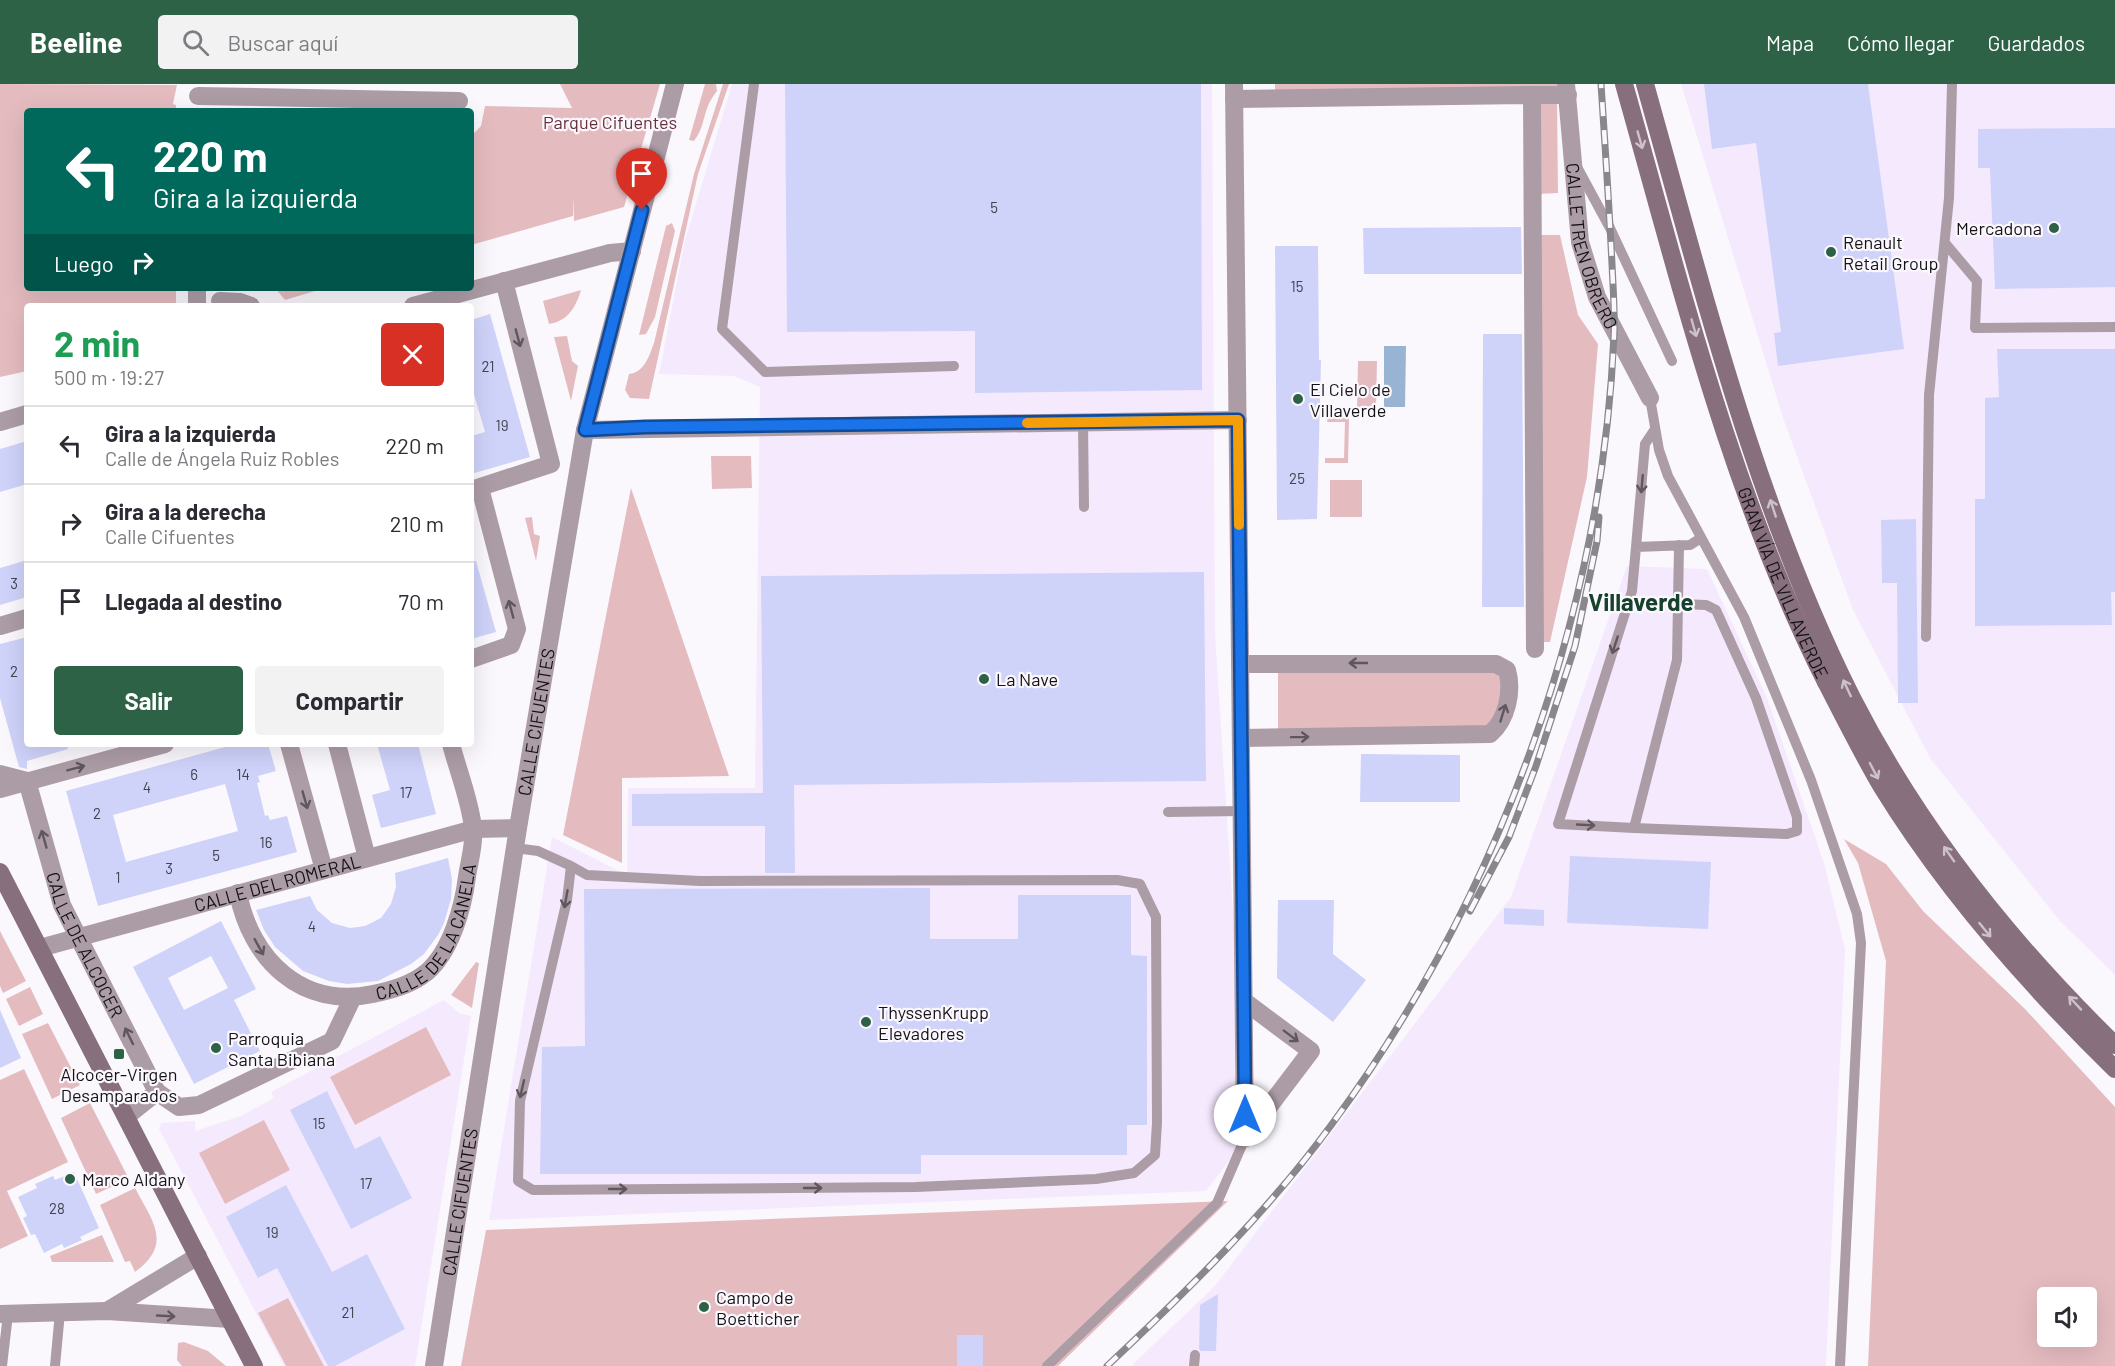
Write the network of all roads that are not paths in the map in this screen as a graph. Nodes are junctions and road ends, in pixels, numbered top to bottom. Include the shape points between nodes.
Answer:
1 (675, 84) edge
2 (754, 84) edge
3 (1624, 84) edge
4 (1645, 84) edge
5 (1952, 84) edge
6 (1567, 89) edge
7 (1234, 92) edge
8 (1532, 96) junction
9 (198, 97) edge
10 (459, 101) dead end
11 (1571, 156) junction
12 (1945, 243) junction
13 (632, 251) junction
14 (504, 281) junction
15 (474, 289) edge
16 (468, 291) edge
17 (220, 301) dead end
18 (243, 303) edge
19 (424, 303) edge
20 (2115, 327) edge
21 (1672, 361) dead end
22 (954, 366) dead end
23 (1650, 398) joint
24 (24, 415) edge
25 (1238, 420) junction
26 (0, 422) edge
27 (1083, 422) junction
28 (1655, 429) junction
29 (585, 430) junction
30 (475, 489) edge
31 (1084, 507) dead end
32 (1701, 538) junction
33 (1679, 545) junction
34 (1636, 547) junction
35 (1680, 604) junction
36 (24, 619) edge
37 (0, 626) edge
38 (1926, 637) dead end
39 (1535, 649) dead end
40 (474, 658) edge
41 (1240, 664) junction
42 (1241, 738) junction
43 (154, 747) edge
44 (290, 747) edge
45 (338, 747) edge
46 (452, 747) edge
47 (0, 774) edge
48 (27, 781) junction
49 (0, 789) edge
50 (1242, 811) junction
51 (1168, 812) dead end
52 (518, 828) junction
53 (1634, 828) junction
54 (474, 829) junction
55 (515, 848) junction
56 (368, 858) junction
57 (571, 866) junction
58 (324, 870) junction
59 (0, 872) edge
60 (238, 893) junction
61 (79, 937) junction
62 (40, 948) junction
63 (352, 999) junction
64 (1244, 1001) junction
65 (2115, 1045) edge
66 (2115, 1069) edge
67 (157, 1092) junction
68 (127, 1116) junction
69 (1245, 1138) junction
70 (198, 1256) junction
71 (107, 1311) junction
72 (60, 1312) junction
73 (4, 1314) edge
74 (230, 1319) junction
75 (2, 1366) edge
76 (55, 1366) edge
77 (254, 1366) edge
78 (434, 1366) edge
79 (1047, 1366) edge
80 (1840, 1366) edge

1 - 13 street, CALLE CIFUENTES
2 - 22 lane via 722,329 765,372
3 -> 66 street, GRAN VÍA DE VILLAVERDE, bridge via 1713,393 1749,506 1791,613 1882,787 1940,873 1989,935
65 -> 4 street, GRAN VÍA DE VILLAVERDE, bridge via 2035,961 1954,862 1853,700 1786,548 1732,385
5 - 12 lane
6 - 8 street
6 - 11 street, CALLE TREN OBRERO
7 - 8 street
7 - 25 street
8 - 39 street
9 - 10 street
11 - 21 lane via 1610,228
11 - 23 street, CALLE TREN OBRERO via 1580,242 1598,297
12 - 20 lane via 1977,281 1975,328
12 - 38 lane via 1929,395
13 - 14 street
13 - 29 street, CALLE CIFUENTES
14 - 15 street
14 -> 30 street via 551,464
16 - 19 street
17 - 18 street
23 - 28 lane
24 - 26 street
25 - 27 street
25 - 41 street
27 - 29 street
27 - 31 lane
28 - 32 lane via 1668,476
28 -> 34 lane via 1645,444
29 - 52 street, CALLE CIFUENTES
40 -> 30 street via 511,645 517,629
32 - 33 lane via 1690,545
32 - 80 lane via 1744,616 1810,780 1857,914 1861,943
33 - 34 lane
33 - 35 lane
34 -> 53 lane via 1632,591 1558,824
35 - 53 lane via 1677,660
35 - 53 lane via 1706,605 1716,610 1756,698 1797,817 1797,831 1787,834
36 - 37 street
41 - 42 street
42 -> 41 street via 1490,734 1499,726 1511,686 1508,670 1496,664
42 - 50 street
48 -> 43 street
44 -> 58 street
45 - 56 street
46 - 54 street, CALLE DE LA CANELA
47 - 48 street
48 - 49 street
61 -> 48 street, CALLE DE ALCOCER via 62,904
50 - 51 lane
50 - 64 street
52 - 54 street, CALLE DEL ROMERAL
52 - 55 street, CALLE CIFUENTES
54 - 56 street, CALLE DEL ROMERAL
54 - 63 street, CALLE DE LA CANELA via 466,888 454,933 428,971 397,989
55 - 57 lane via 548,855
55 - 78 street, CALLE CIFUENTES
56 - 58 street, CALLE DEL ROMERAL
57 -> 57 lane via 567,900 520,1101 518,1181 533,1190 916,1187 1096,1179 1134,1173 1155,1155 1156,917 1140,884 1117,880 700,881 586,875
58 - 60 street, CALLE DEL ROMERAL
59 - 62 street
60 - 61 street, CALLE DEL ROMERAL
60 -> 63 street, CALLE DE LA CANELA via 261,954 310,992
61 - 62 street, CALLE DEL ROMERAL
67 -> 61 street, CALLE DE ALCOCER
62 - 68 street
63 - 67 street via 332,1041 260,1076 199,1105 179,1107
64 - 69 street
64 -> 69 street via 1311,1051
67 - 68 street
68 - 70 street
69 - 79 lane via 1217,1203
70 - 71 street
70 - 74 street
71 - 72 street
71 -> 74 street
72 - 73 street
72 - 76 lane
73 - 75 lane
74 - 77 street

